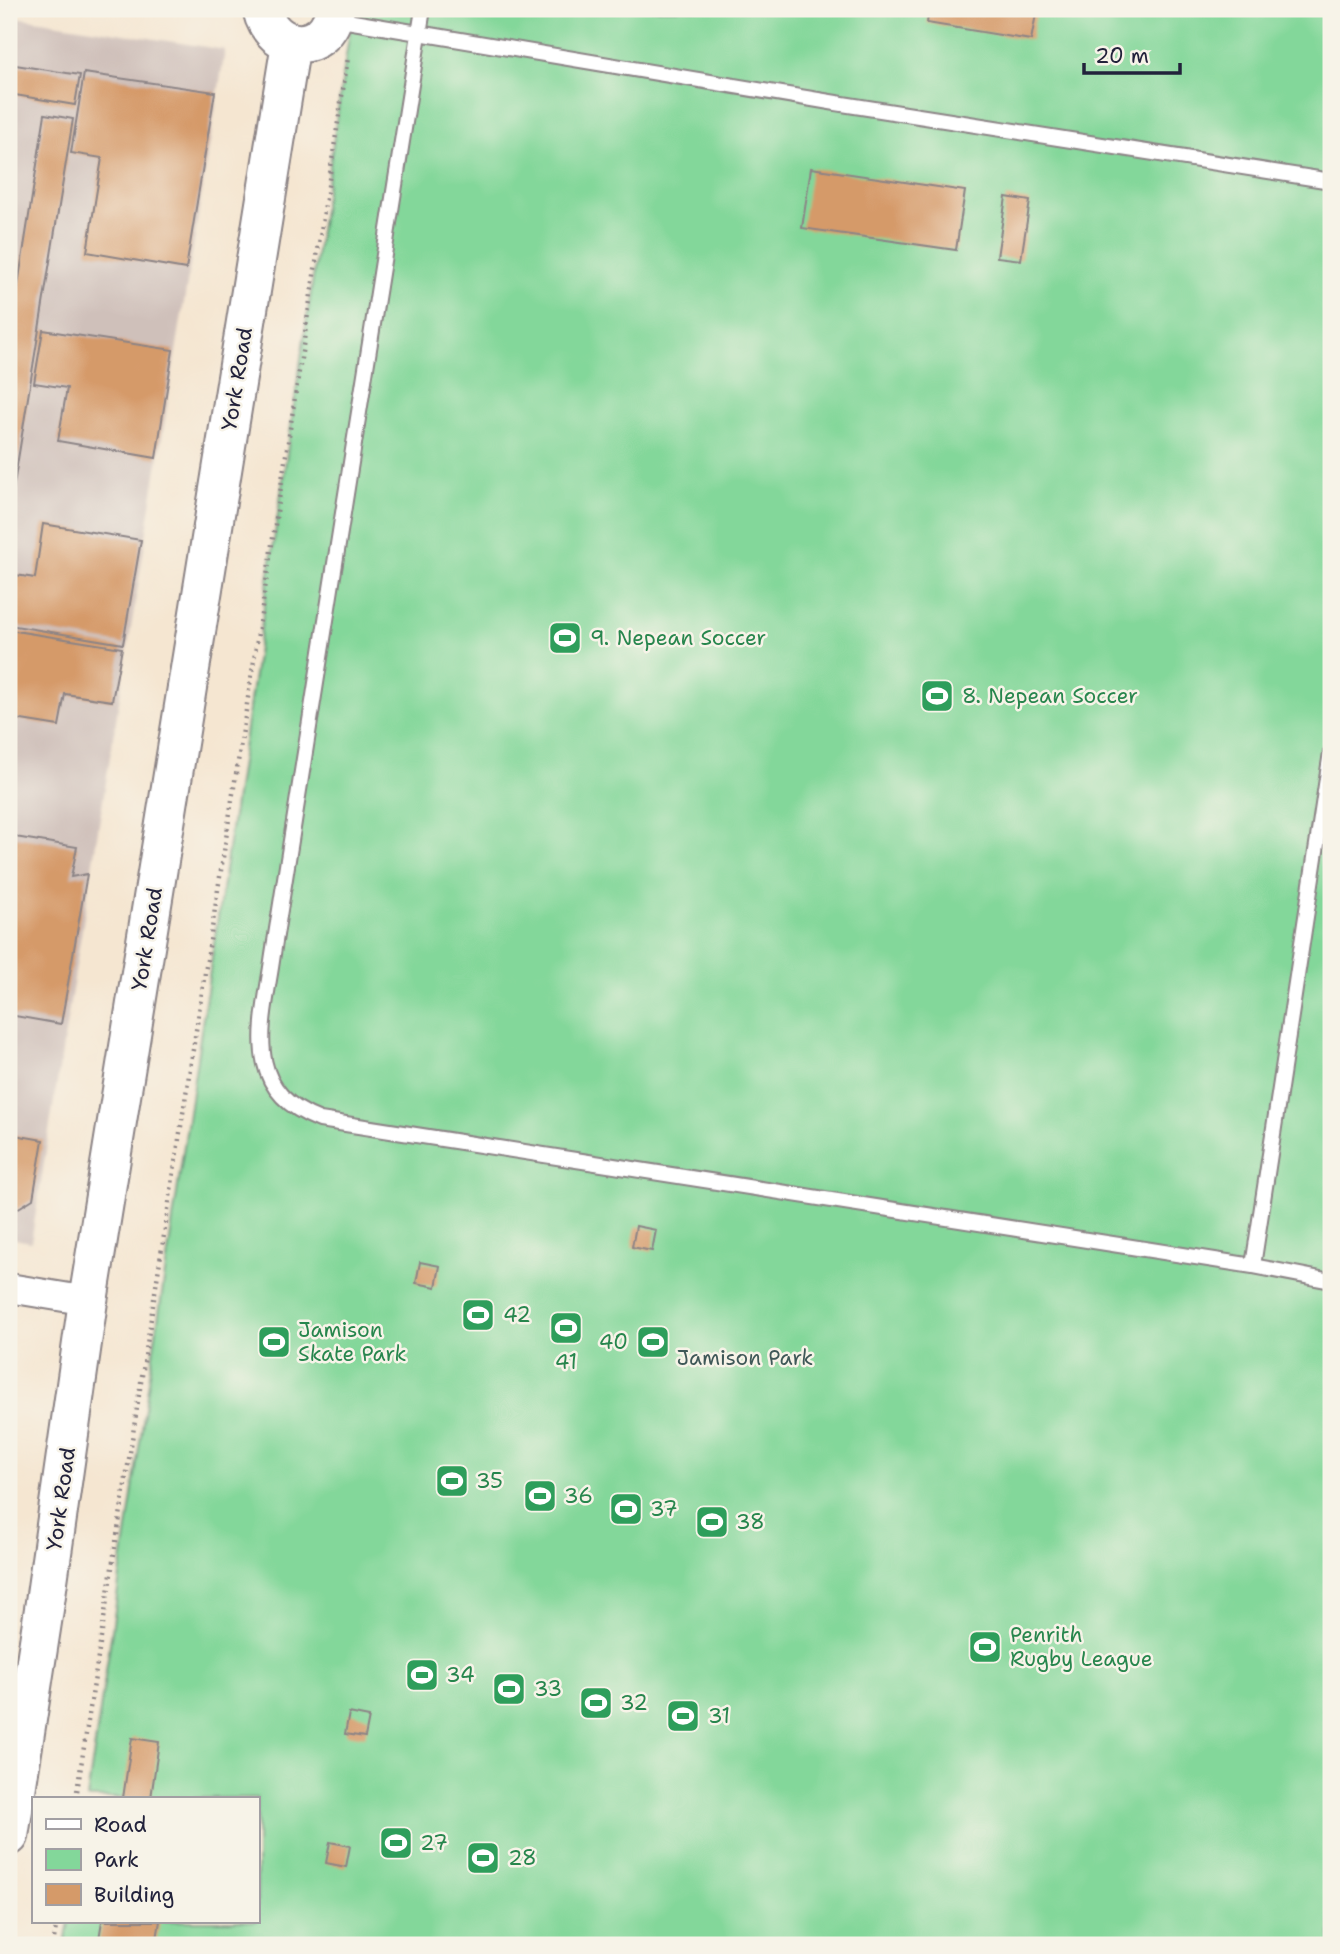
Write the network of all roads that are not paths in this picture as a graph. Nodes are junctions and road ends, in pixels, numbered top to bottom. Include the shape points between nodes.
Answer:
1 (262, 9) edge
2 (423, 9) edge
3 (342, 16) edge
4 (419, 33) junction
5 (291, 43) junction
6 (1331, 181) edge
7 (1331, 752) edge
8 (1253, 1266) junction
9 (1331, 1281) edge
10 (9, 1288) edge
11 (88, 1301) junction
12 (9, 1836) edge

1 - 5 street via 271,30
2 - 4 lane
3 - 4 lane
3 - 5 street via 312,41
4 - 6 lane
4 - 8 lane via 263,1030 262,1060 281,1095 300,1112 320,1120
5 - 11 street, York Road
7 - 8 lane
8 - 9 lane
10 - 11 street
11 - 12 street, York Road

